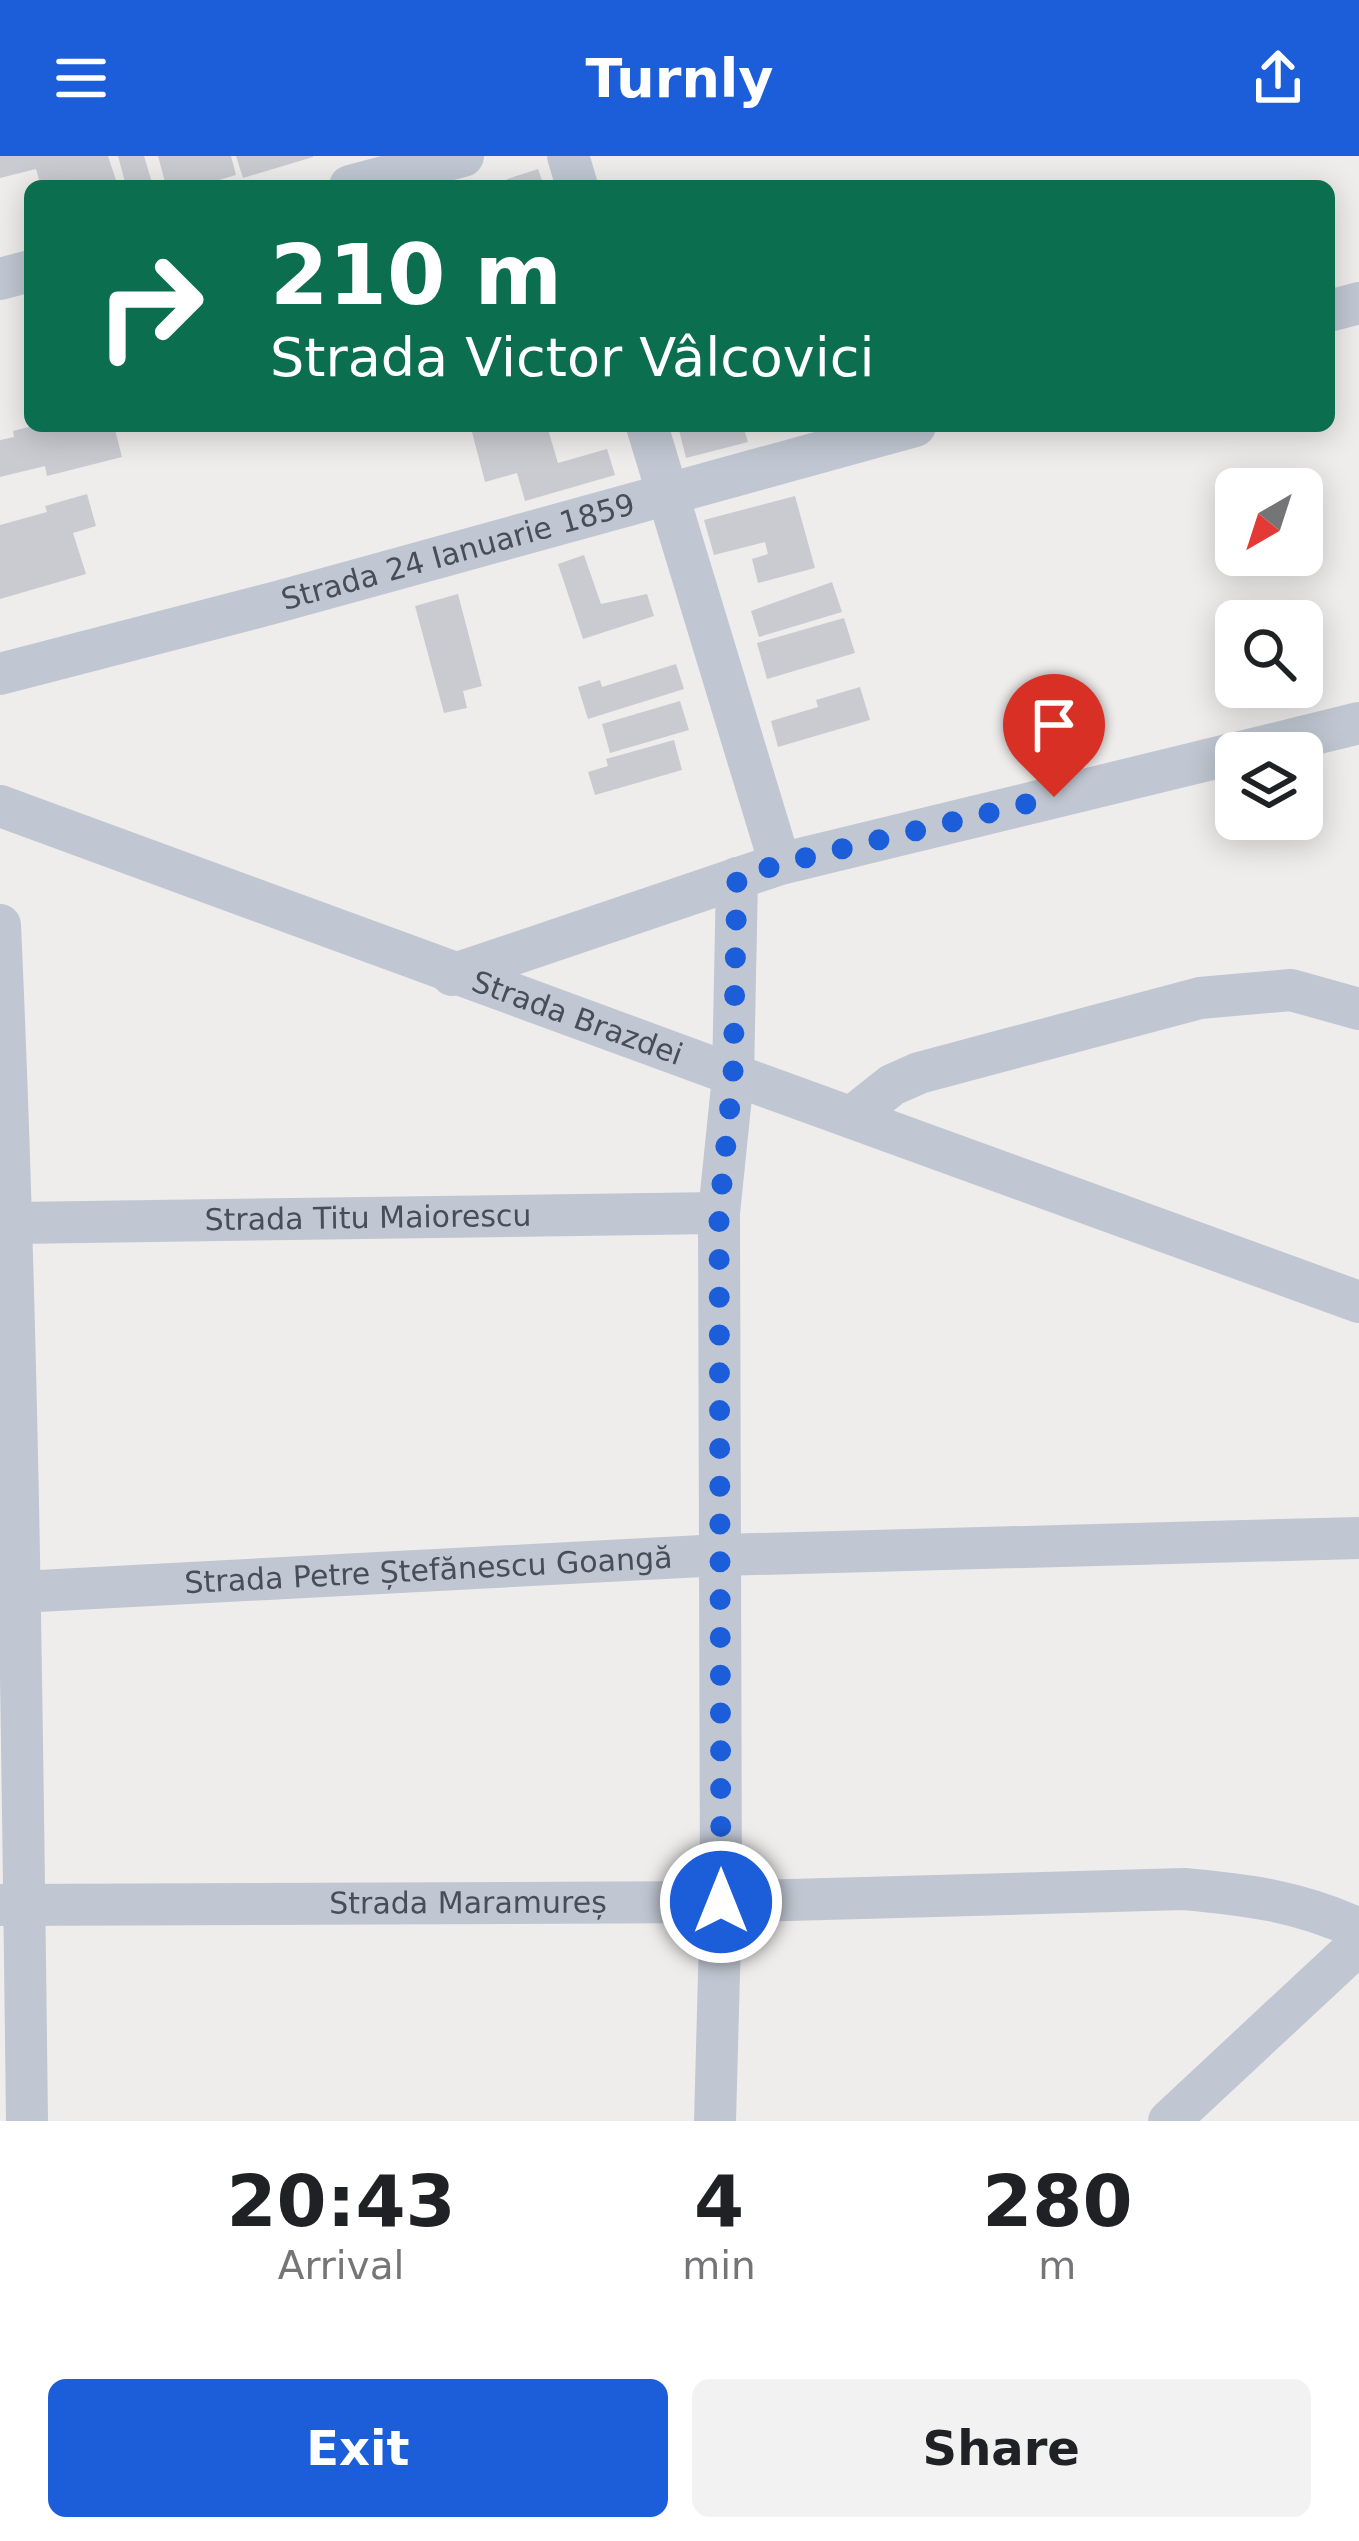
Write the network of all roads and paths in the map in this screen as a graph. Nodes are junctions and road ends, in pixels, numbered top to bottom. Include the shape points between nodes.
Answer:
1 (463, 156) edge
2 (373, 180) edge
3 (649, 432) edge
4 (893, 432) edge
5 (667, 495) junction
6 (0, 674) edge
7 (1359, 723) edge
8 (1322, 732) edge
9 (1215, 758) edge
10 (0, 806) edge
11 (780, 864) junction
12 (737, 878) junction
13 (0, 925) edge
14 (452, 975) junction
15 (1359, 1009) edge
16 (733, 1076) junction
17 (853, 1116) junction
18 (719, 1213) junction
19 (14, 1223) junction
20 (8, 1283) edge
21 (1359, 1302) edge
22 (1359, 1538) edge
23 (722, 1555) junction
24 (8, 1593) edge
25 (721, 1902) junction
26 (12, 1905) edge
27 (1359, 1929) edge
28 (1359, 1945) edge
29 (27, 2121) edge
30 (715, 2121) edge
31 (1169, 2121) edge

1 - 2 street
3 - 5 street
4 - 5 street, Strada 24 Ianuarie 1859
5 - 6 street, Strada 24 Ianuarie 1859
5 - 11 street
7 - 8 street
9 - 11 street
10 - 14 street, Strada Brazdei
11 - 12 street
12 - 14 street
12 - 16 street
13 - 19 street
14 - 16 street, Strada Brazdei
15 - 17 street via 1291,990 1200,998 920,1072
16 - 17 street, Strada Brazdei
16 - 18 street
17 - 21 street, Strada Brazdei
18 - 19 street, Strada Titu Maiorescu
18 - 23 street
19 - 20 street
20 - 24 street
22 - 23 street, Strada Petre Ștefănescu Goangă
23 - 24 street, Strada Petre Ștefănescu Goangă
23 - 25 street
24 - 26 street
25 - 26 street, Strada Maramureș
25 - 27 street, Strada Maramureș via 1184,1889 1316,1909
25 - 30 street
26 - 29 street
28 - 31 street

